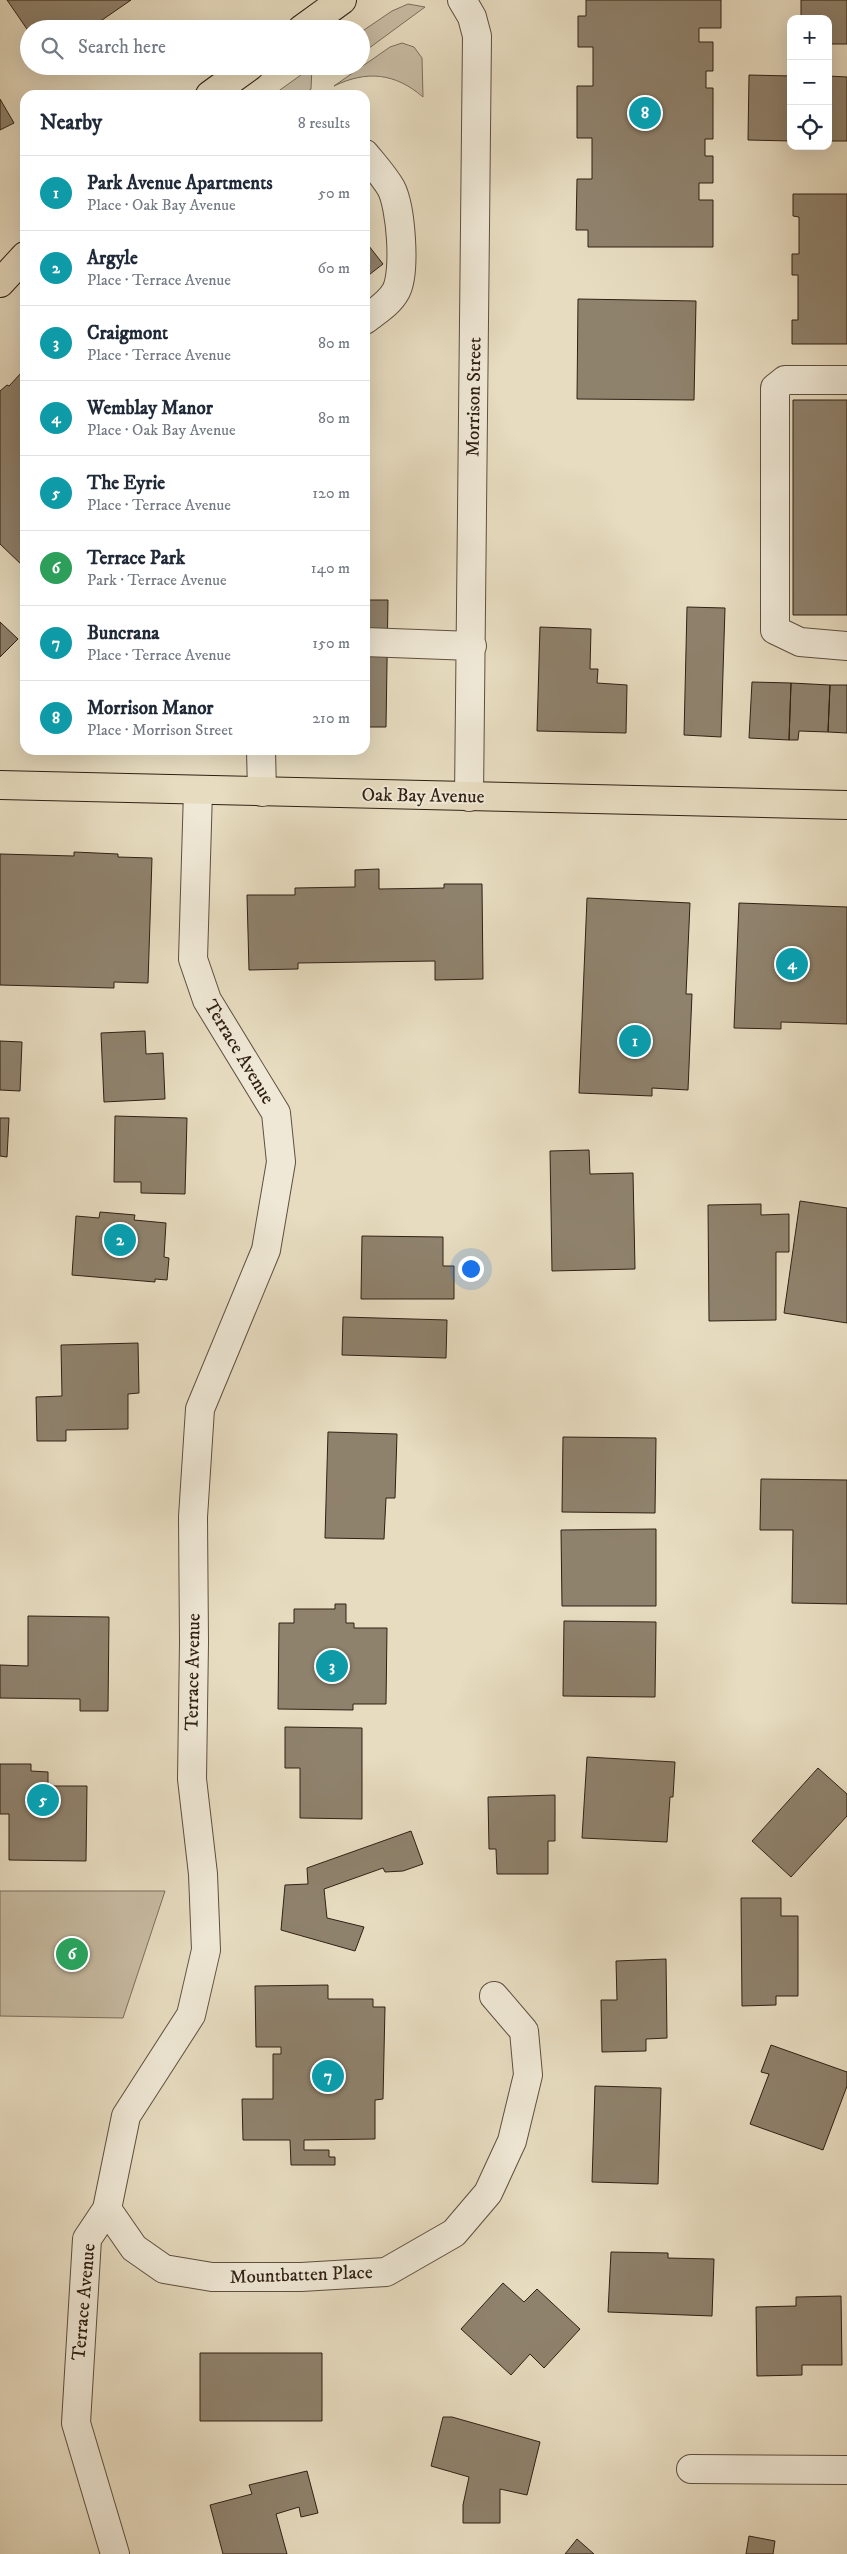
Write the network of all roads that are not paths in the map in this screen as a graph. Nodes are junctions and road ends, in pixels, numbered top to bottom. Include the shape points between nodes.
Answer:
1 (342, 0) edge
2 (462, 0) edge
3 (314, 20) edge
4 (238, 75) edge
5 (217, 90) edge
6 (370, 160) edge
7 (20, 261) edge
8 (0, 283) edge
9 (370, 316) edge
10 (847, 380) edge
11 (370, 642) edge
12 (472, 646) junction
13 (847, 646) edge
14 (261, 755) edge
15 (0, 785) edge
16 (198, 790) junction
17 (262, 792) junction
18 (469, 797) junction
19 (847, 804) edge
20 (494, 1996) dead end
21 (107, 2209) junction
22 (691, 2469) dead end
23 (847, 2470) edge
24 (115, 2554) edge

1 - 3 main road
2 - 12 street, Morrison Street via 472,17 477,36
4 - 5 main road
6 - 9 street via 395,198 401,272 392,297
7 - 8 main road
10 - 13 street via 785,380 775,388 775,630 800,642
11 - 12 street
12 - 18 street, Morrison Street
14 - 17 street
15 - 16 main road, Oak Bay Avenue
16 - 17 main road, Oak Bay Avenue
16 - 21 street, Terrace Avenue via 193,959 207,1000 276,1113 281,1162 266,1250 200,1409 193,1517 192,1779 203,1874 206,1950 191,2014 126,2116
17 - 18 main road, Oak Bay Avenue
18 - 19 main road, Oak Bay Avenue
20 - 21 street, Mountbatten Place via 524,2031 528,2075 512,2141 488,2193 454,2233 386,2272 301,2277 212,2277 164,2269 134,2248
21 - 24 street, Terrace Avenue via 87,2239 76,2423
22 - 23 street

